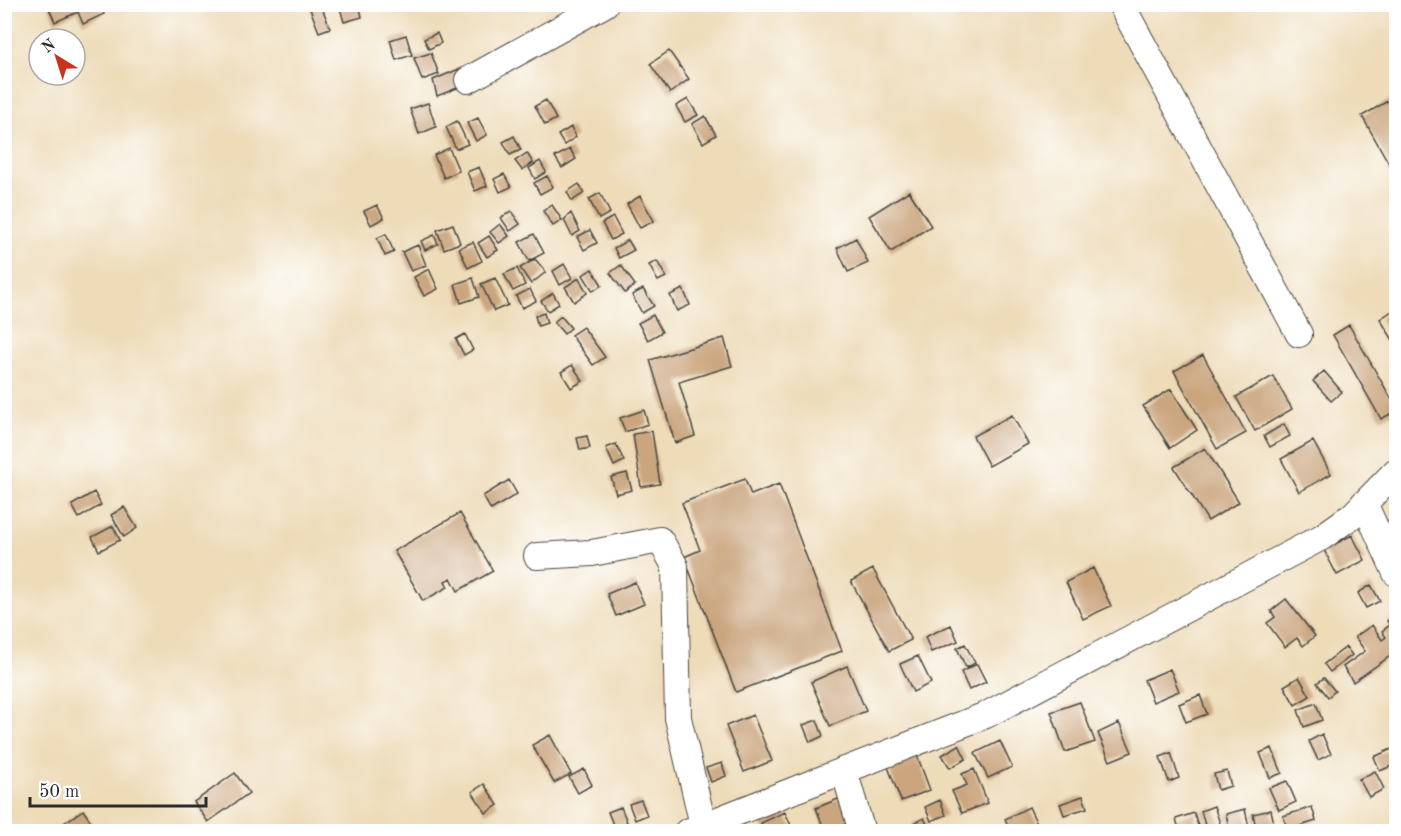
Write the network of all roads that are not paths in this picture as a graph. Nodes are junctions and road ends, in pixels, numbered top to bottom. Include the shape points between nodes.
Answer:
1 (605, 4) edge
2 (1121, 4) edge
3 (468, 80) dead end
4 (1299, 334) dead end
5 (1396, 471) edge
6 (1364, 503) junction
7 (537, 556) dead end
8 (1396, 573) edge
9 (844, 770) junction
10 (707, 827) edge
11 (862, 831) edge

1 - 3 street
2 - 4 street
5 - 6 street
6 - 8 street
6 - 9 street via 1322,537 986,715
7 - 10 street via 592,553 660,540 675,566 678,718
9 - 10 street
9 - 11 street

